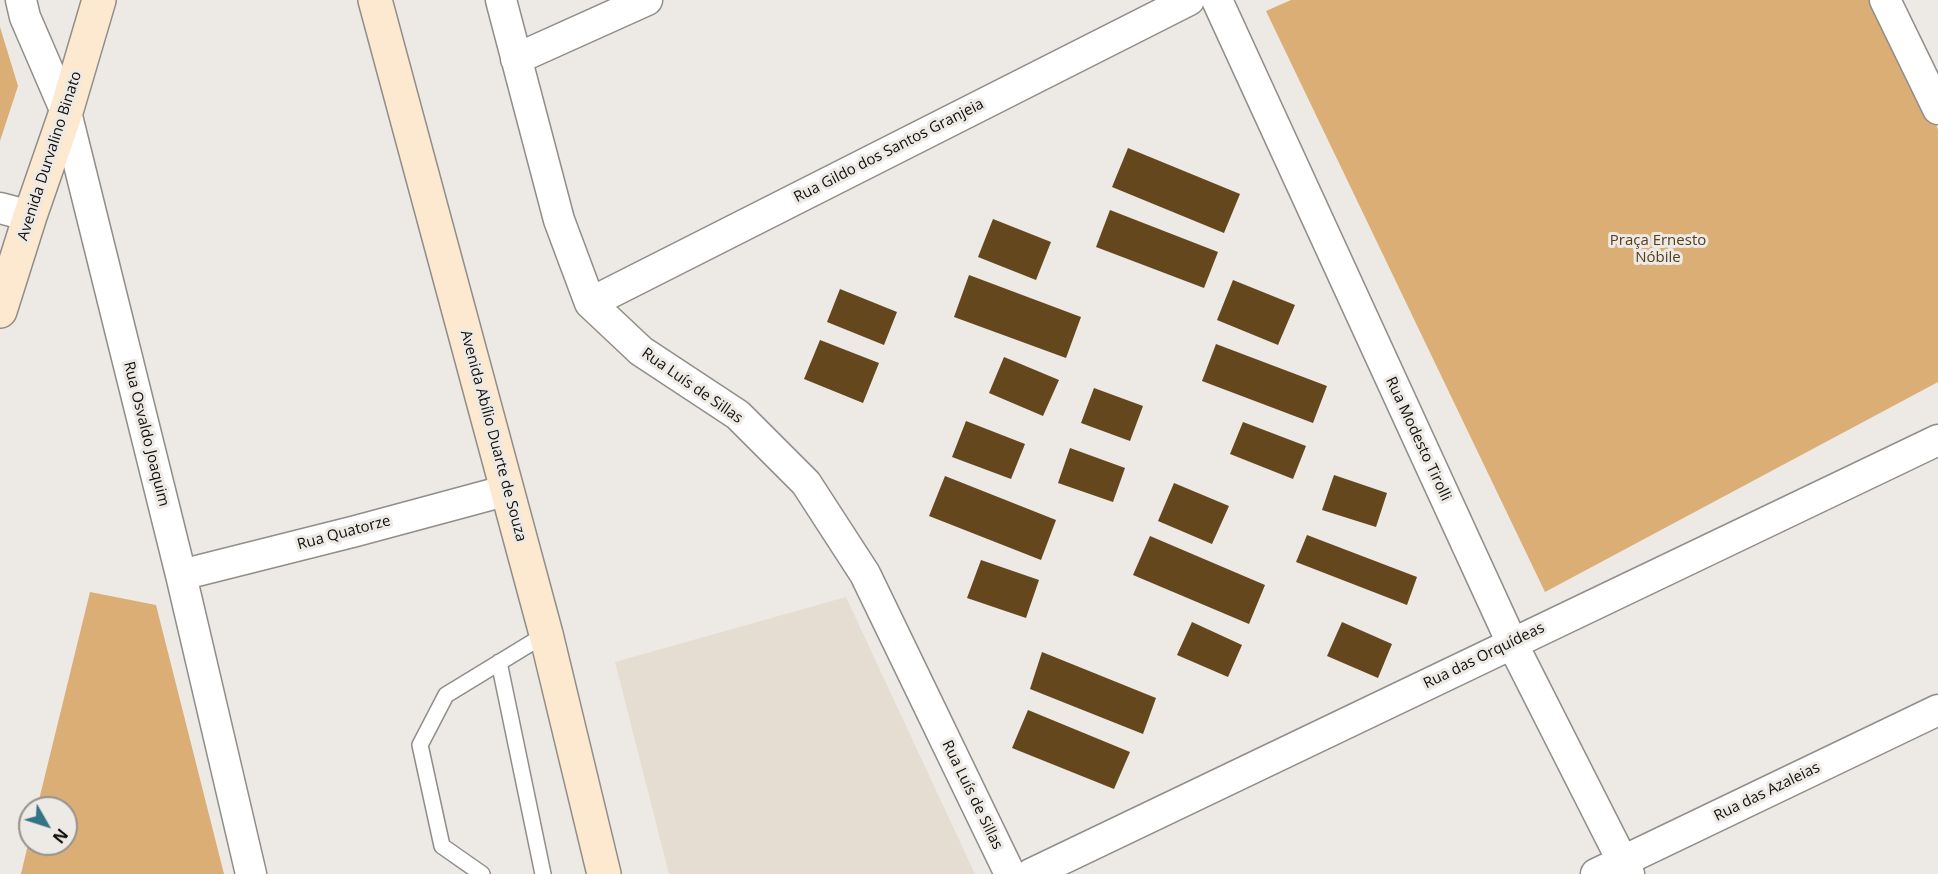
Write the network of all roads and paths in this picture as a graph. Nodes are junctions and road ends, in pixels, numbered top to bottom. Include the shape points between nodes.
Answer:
1 (21, 0) edge
2 (99, 0) edge
3 (375, 0) edge
4 (501, 0) edge
5 (646, 0) edge
6 (1189, 0) edge
7 (1217, 0) edge
8 (1885, 0) edge
9 (516, 59) junction
10 (1938, 109) edge
11 (66, 112) junction
12 (15, 212) edge
13 (590, 303) junction
14 (0, 311) edge
15 (1938, 440) edge
16 (508, 490) junction
17 (180, 575) junction
18 (546, 634) junction
19 (1512, 643) junction
20 (499, 662) junction
21 (1938, 710) edge
22 (1626, 868) edge
23 (251, 874) edge
24 (482, 874) edge
25 (543, 874) edge
26 (604, 874) edge
27 (1010, 874) edge
28 (1031, 874) edge
29 (1596, 874) edge

1 - 11 street, Rua Osvaldo Joaquim
2 - 11 main road, Avenida Durvalino Binato
3 - 16 main road, Avenida Abílio Duarte de Souza
4 - 9 street, Rua Luís de Sillas
5 - 9 street
6 - 13 street, Rua Gildo dos Santos Granjeia
7 - 19 street, Rua Modesto Tirolli
8 - 10 street
9 - 13 street, Rua Luís de Sillas via 559,220
11 - 12 main road, Avenida Durvalino Binato
11 - 17 street, Rua Osvaldo Joaquim
12 - 14 main road, Avenida Durvalino Binato
13 - 27 street, Rua Luís de Sillas via 641,351 738,415 806,483 865,574
15 - 19 street, Rua das Orquídeas
16 - 17 street, Rua Quatorze
16 - 18 main road, Avenida Abílio Duarte de Souza
17 - 23 street, Rua Osvaldo Joaquim
18 - 20 lane
18 - 26 main road, Avenida Abílio Duarte de Souza
19 - 22 street, Rua Modesto Tirolli
19 - 28 street, Rua das Orquídeas
20 - 24 lane via 446,695 420,744 442,846
20 - 25 lane
21 - 22 street, Rua das Azaleias
22 - 29 street, Rua das Azaleias

